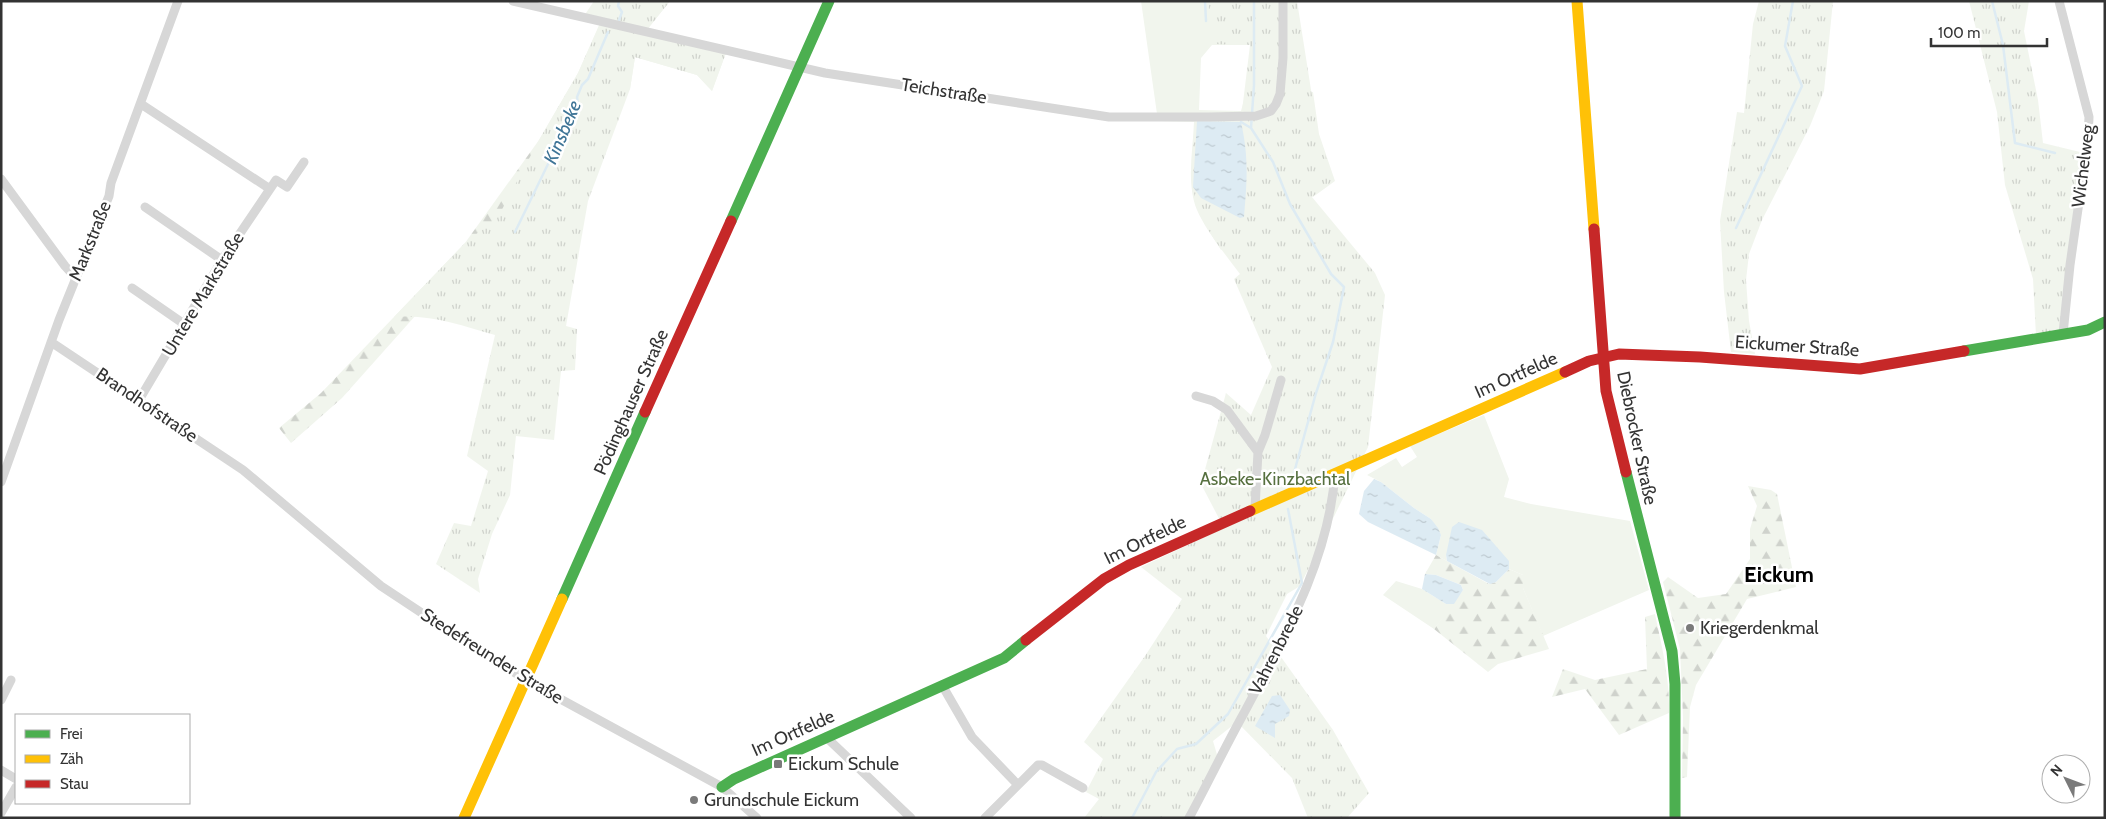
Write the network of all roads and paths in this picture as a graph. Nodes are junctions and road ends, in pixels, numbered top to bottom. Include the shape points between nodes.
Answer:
1 (178, 1) edge
2 (513, 1) edge
3 (829, 1) edge
4 (1283, 1) edge
5 (1577, 1) edge
6 (2059, 1) edge
7 (799, 68) junction
8 (141, 104) junction
9 (304, 162) dead end
10 (1, 179) edge
11 (270, 189) junction
12 (145, 207) dead end
13 (222, 260) junction
14 (75, 276) junction
15 (132, 288) dead end
16 (2105, 322) edge
17 (184, 324) junction
18 (2062, 334) junction
19 (51, 342) junction
20 (1603, 358) junction
21 (1281, 380) dead end
22 (1196, 396) dead end
23 (139, 400) junction
24 (1258, 452) junction
25 (243, 470) joint
26 (1335, 473) junction
27 (1, 482) edge
28 (1255, 508) junction
29 (527, 679) junction
30 (11, 680) dead end
31 (942, 685) junction
32 (1, 700) edge
33 (826, 737) junction
34 (1, 770) edge
35 (15, 778) edge
36 (1018, 784) junction
37 (722, 787) junction
38 (1083, 788) dead end
39 (15, 789) edge
40 (1, 813) edge
41 (464, 818) edge
42 (757, 818) edge
43 (912, 818) edge
44 (985, 818) edge
45 (1190, 818) edge
46 (1675, 818) edge

1 - 8 street, Markstraße
2 - 7 street, Teichstraße
3 - 7 street, Pödinghauser Straße
4 - 7 street, Teichstraße via 1280,94 1271,111 1259,115 1109,117
5 - 20 street, Diebrocker Straße
6 - 18 street, Wichelweg via 2089,116
7 - 29 street, Pödinghauser Straße
8 - 11 street
8 - 14 street, Markstraße
9 - 11 street via 287,187 276,180
10 - 14 street
11 - 13 street, Untere Markstraße
12 - 13 street
13 - 17 street, Untere Markstraße
14 - 19 street, Markstraße
15 - 17 street
16 - 18 street, Eickumer Straße via 2088,330
17 - 23 street, Untere Markstraße
18 - 20 street, Eickumer Straße via 1860,370 1700,357 1619,354
19 - 23 street, Brandhofstraße
19 - 27 street, Markstraße
20 - 26 street, Im Ortfelde
20 - 46 street, Diebrocker Straße via 1614,432 1672,651
21 - 24 street
22 - 24 street via 1227,410
23 - 25 street, Brandhofstraße
24 - 28 street
25 - 29 street, Stedefreunder Straße via 381,586
26 - 28 street, Im Ortfelde
26 - 45 street, Vahrenbrede via 1326,533 1298,607
28 - 31 street, Im Ortfelde via 1117,571 1010,654
29 - 37 street, Stedefreunder Straße
29 - 41 street, Pödinghauser Straße
30 - 32 street
31 - 33 street, Im Ortfelde
31 - 36 street via 972,737
33 - 37 street, Im Ortfelde
33 - 43 street
34 - 35 street
36 - 38 street via 1042,764
36 - 44 street
37 - 42 street, Stedefreunder Straße
39 - 40 street

